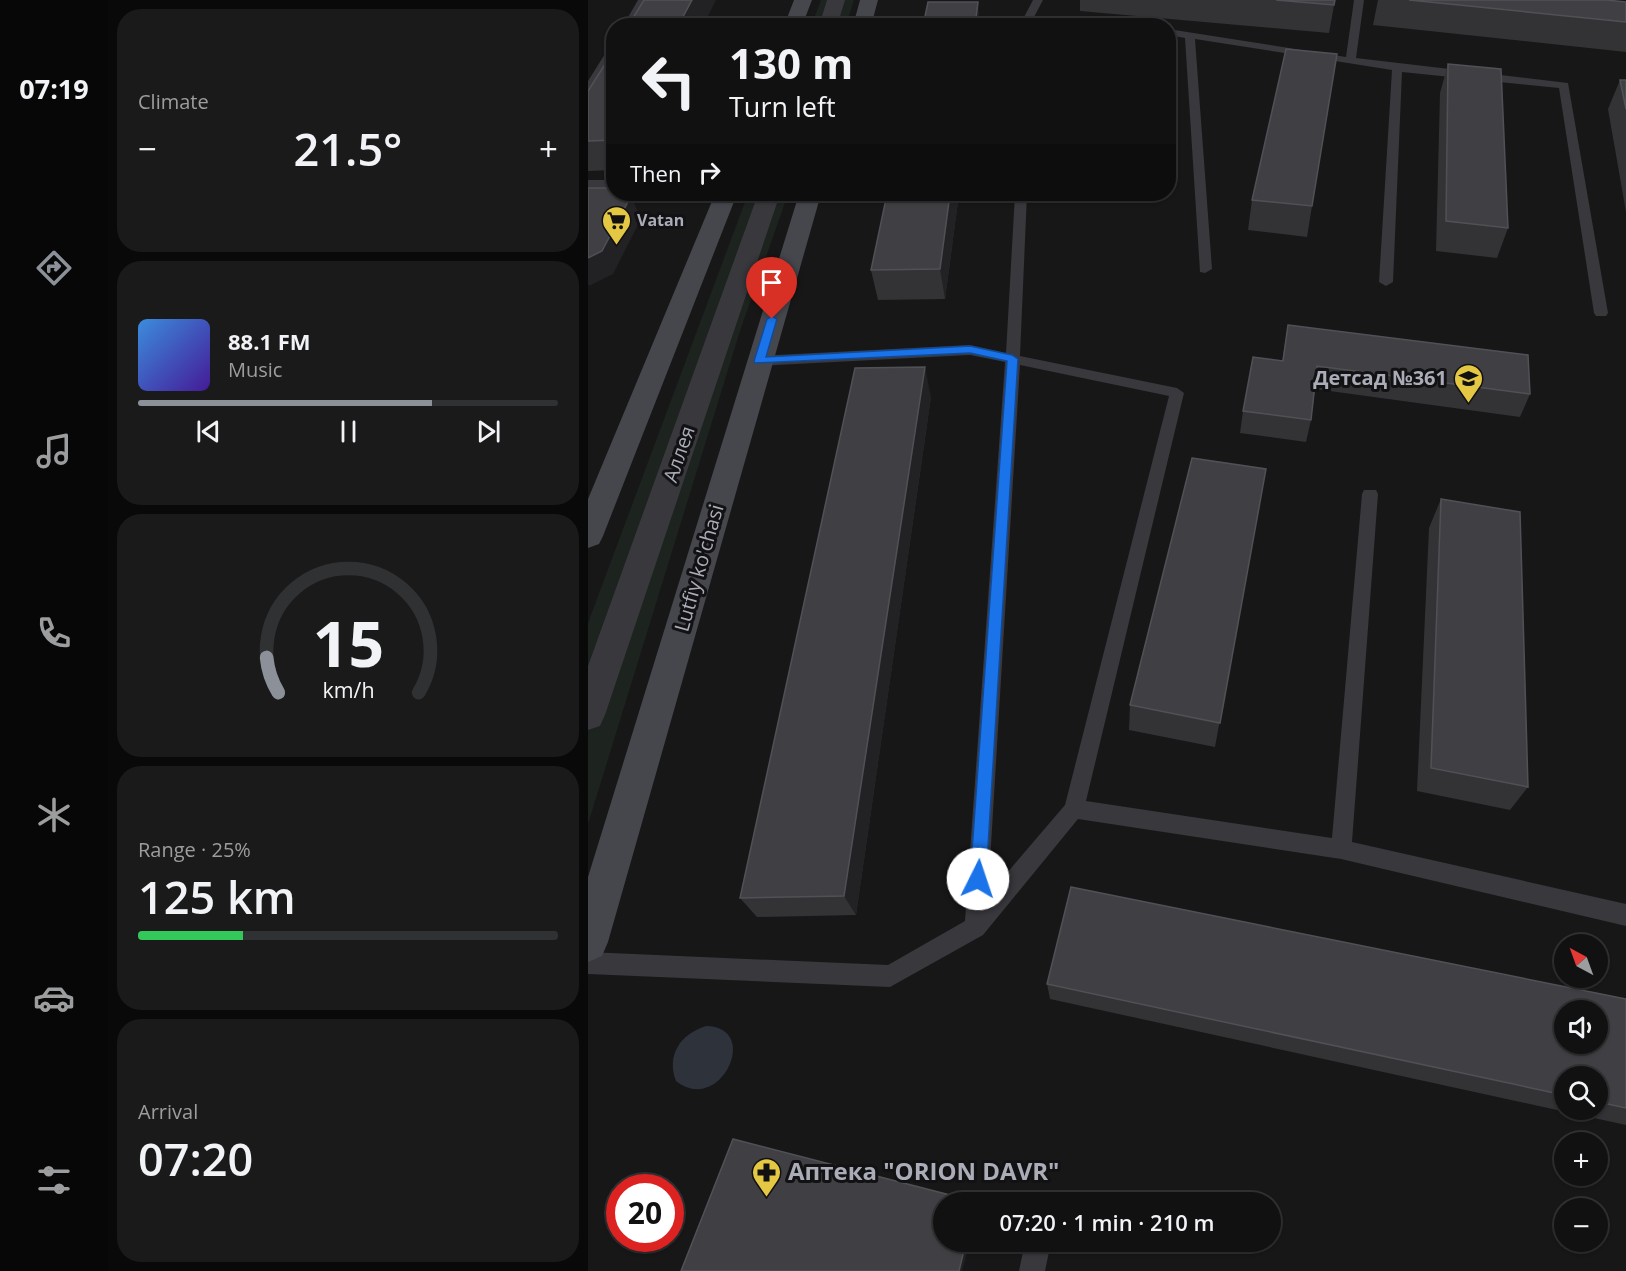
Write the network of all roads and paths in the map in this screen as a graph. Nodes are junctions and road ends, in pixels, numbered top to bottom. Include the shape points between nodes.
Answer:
1 (644, 0) edge
2 (803, 0) edge
3 (836, 0) edge
4 (869, 0) edge
5 (1038, 0) edge
6 (1359, 0) edge
7 (633, 18) edge
8 (796, 18) edge
9 (830, 18) edge
10 (864, 18) edge
11 (1030, 18) edge
12 (1176, 33) edge
13 (1190, 34) junction
14 (1351, 60) junction
15 (606, 61) edge
16 (1397, 68) junction
17 (588, 89) edge
18 (588, 184) edge
19 (606, 184) edge
20 (723, 201) edge
21 (767, 201) edge
22 (808, 201) edge
23 (1021, 201) edge
24 (1205, 269) dead end
25 (1386, 282) dead end
26 (1601, 313) dead end
27 (1012, 359) junction
28 (759, 361) junction
29 (1370, 494) dead end
30 (588, 536) edge
31 (588, 715) edge
32 (1074, 809) junction
33 (1341, 849) junction
34 (1626, 915) edge
35 (975, 927) junction
36 (588, 942) edge
37 (588, 963) edge
38 (1036, 1252) edge
39 (1032, 1271) edge

1 - 7 lane
2 - 8 main road
3 - 9 street
4 - 10 main road
5 - 11 lane
6 - 14 lane
12 - 13 lane
13 - 14 lane
13 - 24 lane
14 - 16 lane
15 - 17 lane
16 - 25 lane
16 - 26 lane via 1564,85
18 - 19 lane
20 - 30 main road
21 - 31 street, Аллея
22 - 28 main road, Lutfiy ko'chasi
23 - 27 lane
27 - 28 lane via 970,350
27 - 32 lane via 1177,393
27 - 35 lane
28 - 36 main road, Lutfiy ko'chasi
29 - 33 lane
32 - 33 lane
32 - 35 lane
33 - 34 lane
35 - 37 lane via 890,976
38 - 39 lane

